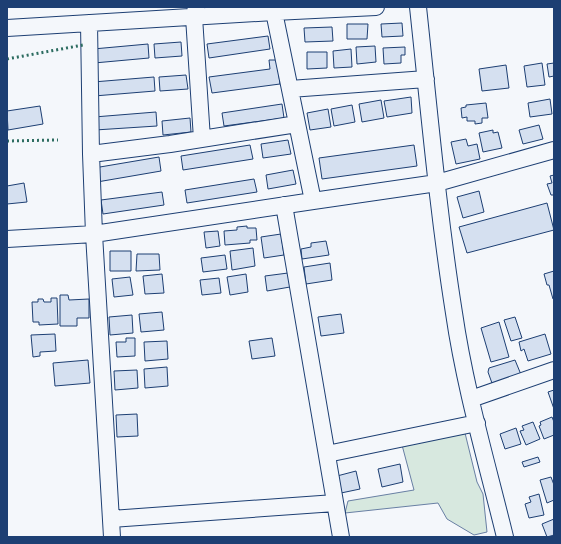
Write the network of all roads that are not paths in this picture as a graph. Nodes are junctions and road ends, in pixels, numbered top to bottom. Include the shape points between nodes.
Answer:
1 (376, 7) edge
2 (418, 7) edge
3 (274, 9) edge
4 (195, 12) edge
5 (89, 23) junction
6 (7, 28) edge
7 (426, 79) junction
8 (290, 89) junction
9 (297, 124) junction
10 (202, 139) junction
11 (554, 150) edge
12 (91, 154) junction
13 (437, 183) junction
14 (313, 201) junction
15 (284, 205) junction
16 (94, 234) junction
17 (7, 239) edge
18 (554, 370) edge
19 (471, 399) junction
20 (477, 423) junction
21 (327, 454) junction
22 (335, 503) junction
23 (111, 518) junction
24 (112, 537) edge
25 (341, 537) edge
26 (505, 537) edge

1 - 3 street
2 - 7 street
3 - 4 street
3 - 8 street
4 - 5 street
4 - 10 street
5 - 6 street
5 - 12 street
7 - 8 street
7 - 13 street
8 - 9 street
9 - 10 street
9 - 14 street
10 - 12 street
11 - 13 street
12 - 16 street
13 - 14 street
13 - 19 street via 454,313
14 - 15 street
15 - 16 street
15 - 21 street
16 - 17 street
16 - 23 street
18 - 19 street
19 - 20 street
20 - 21 street
20 - 26 street
21 - 22 street
22 - 23 street
22 - 25 street
23 - 24 street

